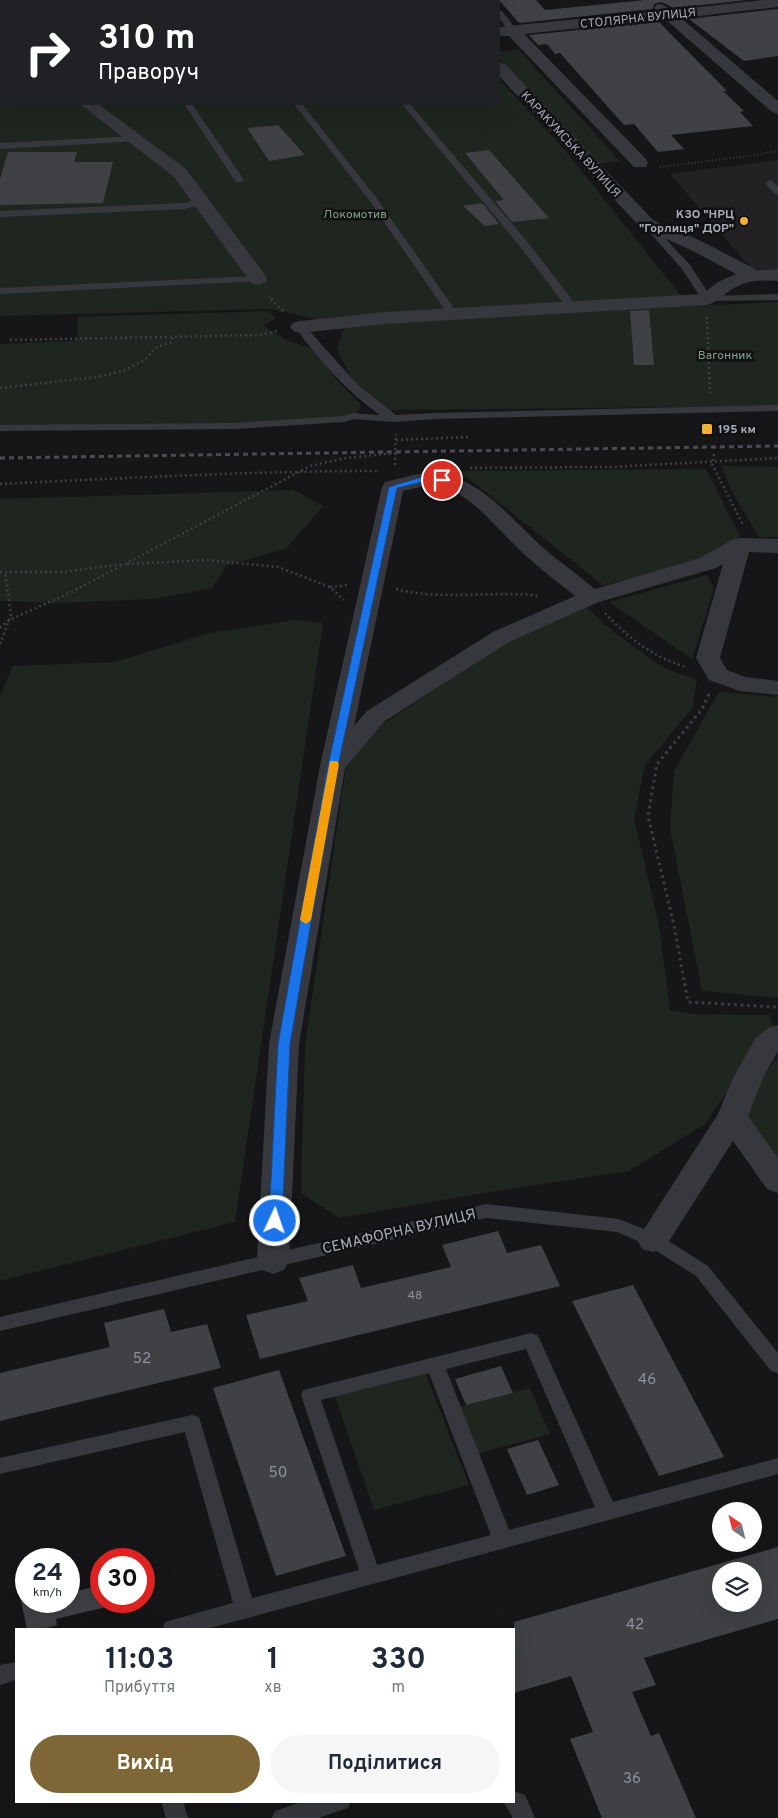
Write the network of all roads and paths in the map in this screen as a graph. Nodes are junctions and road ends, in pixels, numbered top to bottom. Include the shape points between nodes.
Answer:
1 (652, 0) edge
2 (778, 3) edge
3 (668, 15) junction
4 (500, 16) edge
5 (506, 31) edge
6 (500, 68) edge
7 (89, 105) edge
8 (189, 105) edge
9 (299, 105) edge
10 (407, 105) edge
11 (778, 109) edge
12 (137, 139) junction
13 (0, 146) edge
14 (778, 150) edge
15 (640, 163) joint
16 (238, 180) dead end
17 (770, 183) dead end
18 (778, 192) edge
19 (202, 201) junction
20 (0, 214) edge
21 (647, 224) junction
22 (751, 274) junction
23 (778, 275) edge
24 (258, 279) junction
25 (0, 291) edge
26 (778, 296) edge
27 (707, 299) junction
28 (572, 307) junction
29 (453, 314) junction
30 (300, 327) junction
31 (173, 336) junction
32 (10, 340) dead end
33 (0, 388) edge
34 (778, 408) edge
35 (710, 409) junction
36 (393, 419) junction
37 (0, 428) edge
38 (468, 437) dead end
39 (396, 440) junction
40 (395, 453) junction
41 (714, 454) dead end
42 (778, 458) edge
43 (712, 462) junction
44 (464, 468) dead end
45 (300, 471) junction
46 (394, 479) junction
47 (0, 484) edge
48 (740, 545) junction
49 (778, 546) edge
50 (125, 564) junction
51 (0, 572) edge
52 (5, 572) junction
53 (372, 583) junction
54 (330, 587) junction
55 (546, 596) dead end
56 (591, 597) junction
57 (9, 620) junction
58 (364, 620) junction
59 (0, 628) edge
60 (0, 644) edge
61 (718, 676) junction
62 (778, 688) edge
63 (333, 766) junction
64 (778, 1010) edge
65 (778, 1036) edge
66 (732, 1117) junction
67 (778, 1181) edge
68 (653, 1240) junction
69 (273, 1261) junction
70 (0, 1324) edge
71 (435, 1364) junction
72 (778, 1366) edge
73 (0, 1466) edge
74 (778, 1466) edge
75 (607, 1510) junction
76 (504, 1540) junction
77 (371, 1576) junction
78 (246, 1608) junction
79 (176, 1628) edge
80 (15, 1671) edge
81 (0, 1675) edge
82 (515, 1801) edge
83 (173, 1803) edge
84 (333, 1803) edge
85 (177, 1818) edge
86 (283, 1818) edge
87 (524, 1818) edge

1 - 3 street
2 - 3 street, СТОЛЯРНА ВУЛИЦЯ
3 - 5 street, СТОЛЯРНА ВУЛИЦЯ
3 - 11 street
4 - 5 lane
5 - 15 street
6 - 21 street, КАРАКУМСЬКА ВУЛИЦЯ
7 - 12 street
8 - 16 lane
9 - 29 lane via 372,198
10 - 28 lane
12 - 13 lane
12 - 19 street via 180,173
14 - 15 path via 662,168
17 - 18 lane
19 - 20 lane via 185,206
19 - 24 street
21 - 22 street, КАРАКУМСЬКА ВУЛИЦЯ
21 - 27 lane via 686,267
22 - 23 street
22 - 27 street via 734,280
24 - 25 lane
24 - 30 path via 276,305
26 - 27 lane
27 - 28 street
27 - 35 path
28 - 29 street
29 - 30 street
30 - 31 path via 258,334
30 - 36 lane via 373,407
31 - 32 path
31 - 33 path via 172,342 155,348 145,360 122,371 87,379
34 - 35 lane
35 - 36 lane
36 - 37 lane via 352,416 235,426
36 - 39 path
38 - 39 path
39 - 40 path
40 - 45 path via 346,458
40 - 46 path
41 - 43 path
42 - 43 path
43 - 44 path via 612,467
43 - 48 path via 750,539
45 - 46 path
45 - 47 path
45 - 50 path
46 - 53 street
46 - 56 street via 442,480 462,487
48 - 49 street
48 - 56 street via 708,563
48 - 61 street via 708,658
50 - 52 path via 62,572
50 - 54 path via 207,560 278,567
50 - 57 path
51 - 52 path
52 - 57 path
53 - 54 path
53 - 55 path via 415,594 516,593
53 - 58 street
54 - 58 path
56 - 61 path via 620,630 668,663
56 - 63 street via 501,637 376,716
57 - 59 path
57 - 60 path
58 - 63 street
61 - 62 street via 740,684
61 - 64 path via 702,709 657,764 648,816 674,925 688,1002 775,1007
63 - 69 street via 284,1044
65 - 66 street via 765,1046
66 - 67 street
66 - 68 street
68 - 69 lane, СЕМАФОРНА ВУЛИЦЯ via 619,1226 486,1211
68 - 72 lane, СЕМАФОРНА ВУЛИЦЯ via 702,1271
69 - 70 lane, СЕМАФОРНА ВУЛИЦЯ
71 - 75 lane via 531,1340
71 - 76 lane
71 - 77 lane via 310,1395
73 - 78 lane via 192,1423
74 - 75 lane
75 - 76 lane
76 - 77 lane
77 - 78 lane
78 - 79 lane
80 - 81 lane
82 - 87 lane
83 - 85 lane
84 - 86 lane

